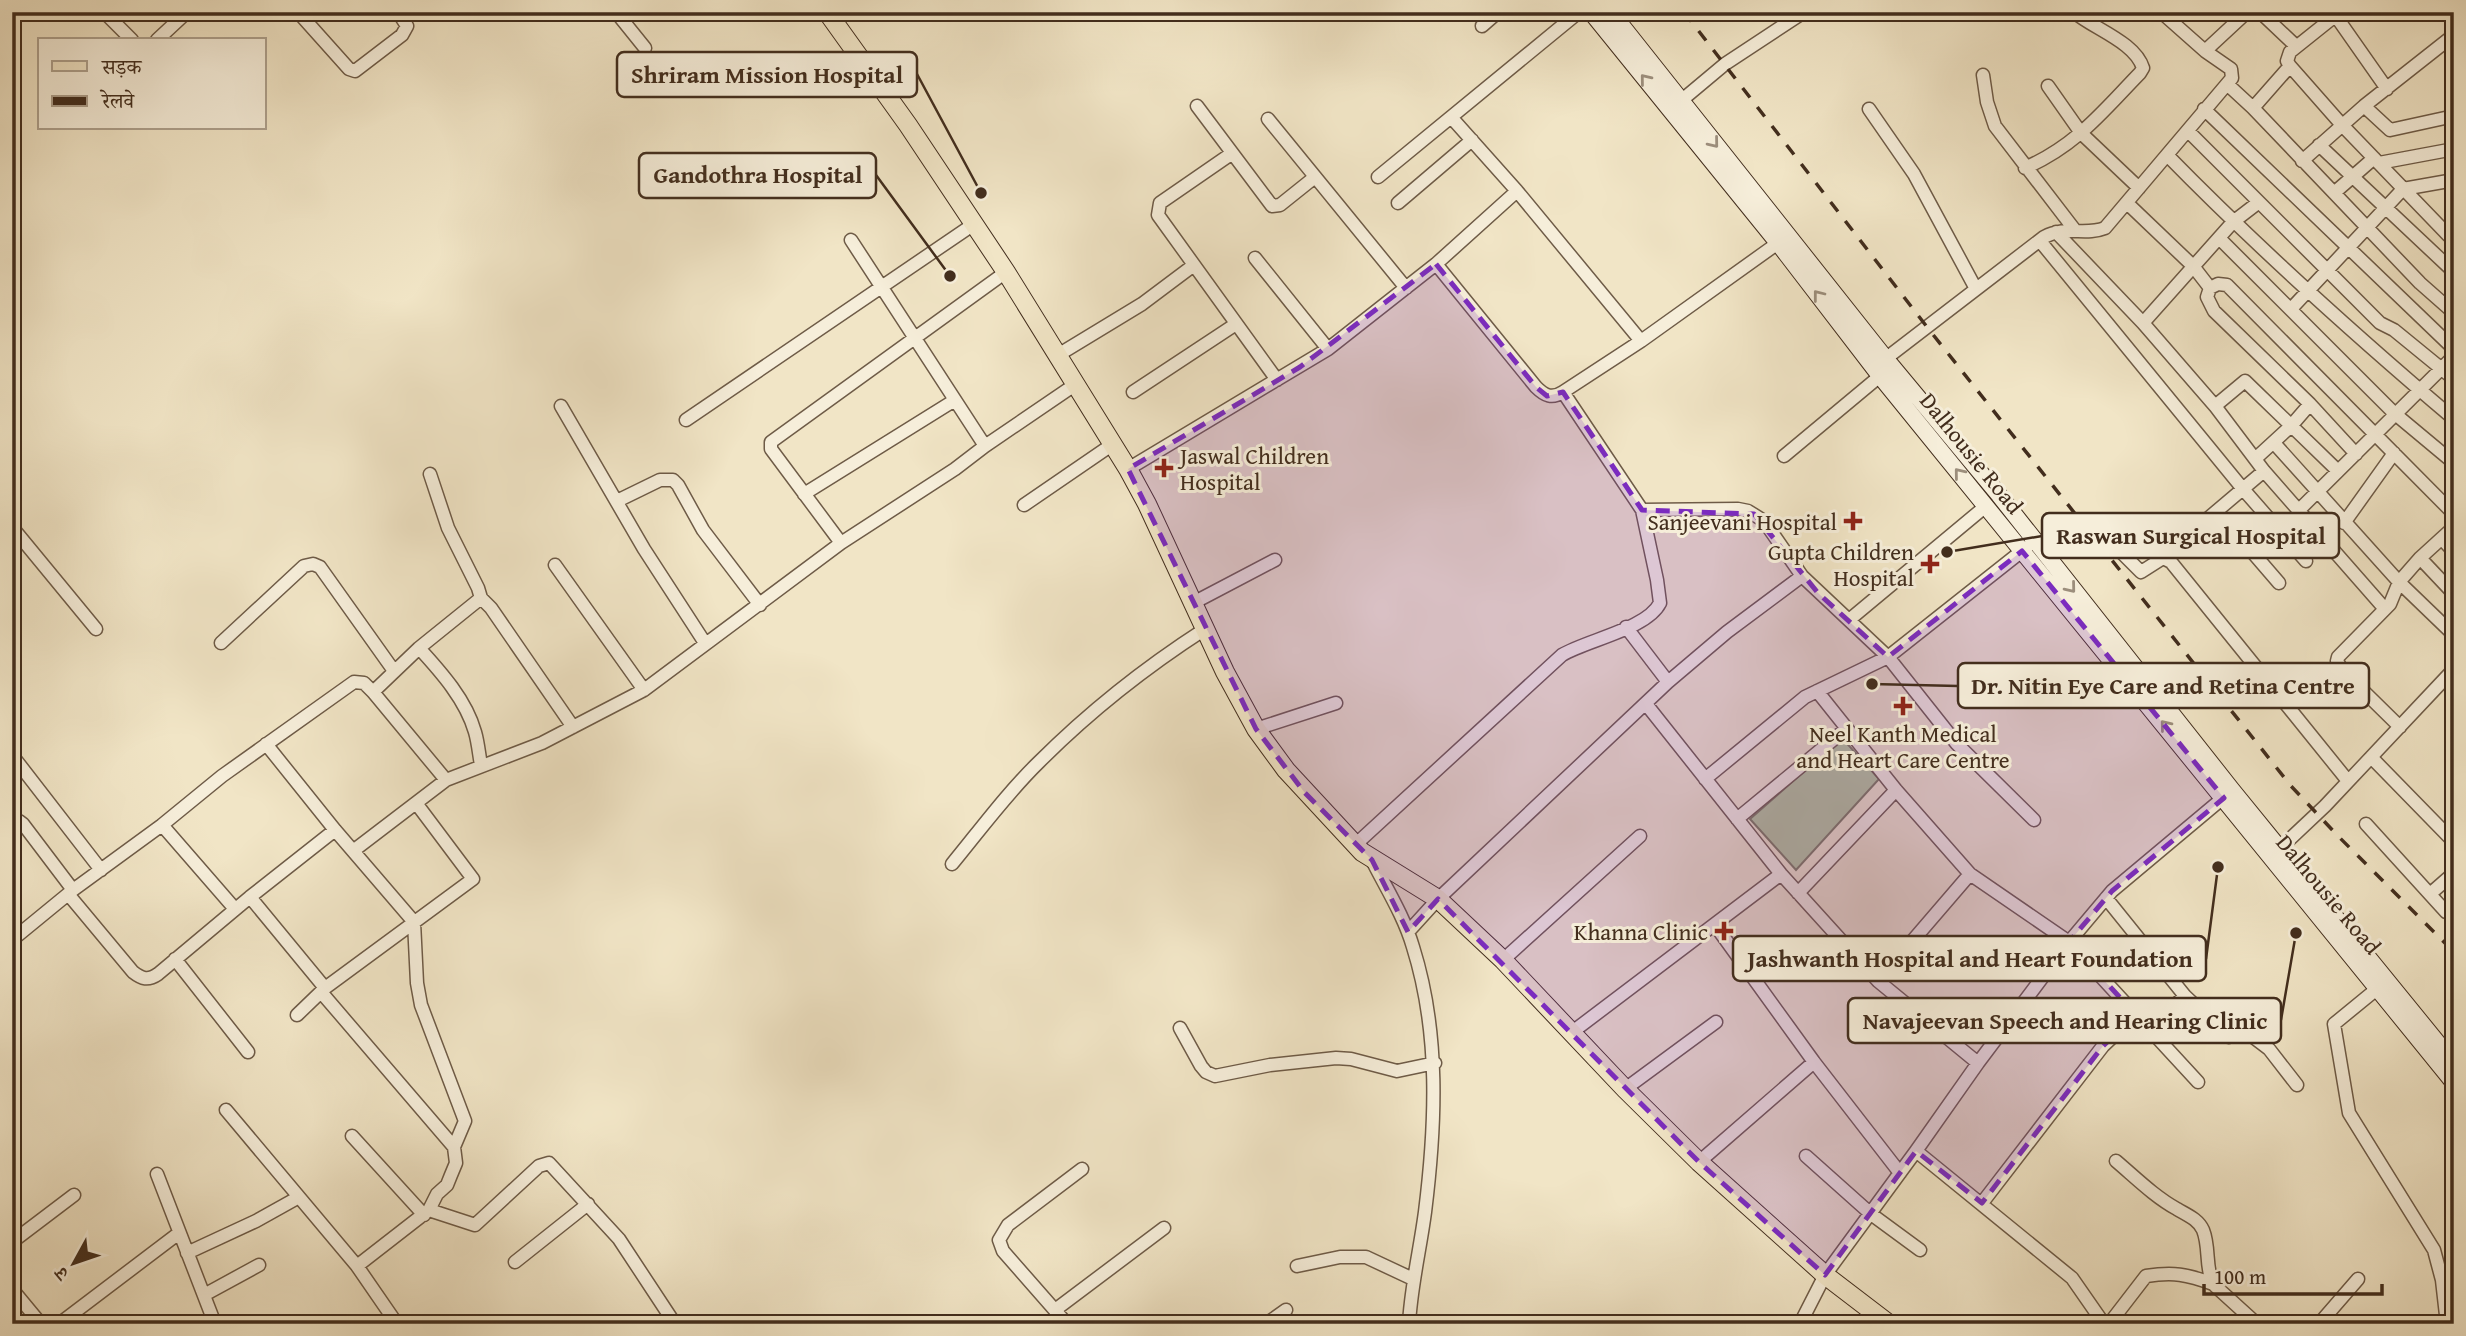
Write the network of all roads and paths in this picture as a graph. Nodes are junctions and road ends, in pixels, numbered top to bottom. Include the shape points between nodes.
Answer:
1 (104, 12) edge
2 (187, 12) edge
3 (299, 12) edge
4 (398, 12) edge
5 (616, 12) edge
6 (827, 12) edge
7 (1498, 12) edge
8 (1579, 12) edge
9 (1591, 12) edge
10 (1611, 12) edge
11 (1804, 12) edge
12 (2074, 12) edge
13 (2161, 12) edge
14 (2247, 12) edge
15 (2260, 12) edge
16 (2336, 13) edge
17 (1482, 26) dead end
18 (2454, 35) edge
19 (130, 38) edge
20 (159, 38) edge
21 (2296, 46) junction
22 (645, 48) dead end
23 (2205, 51) junction
24 (2290, 66) junction
25 (1983, 75) dead end
26 (2227, 83) junction
27 (2048, 86) dead end
28 (2387, 89) junction
29 (1197, 106) dead end
30 (1675, 106) junction
31 (2364, 106) junction
32 (2253, 108) junction
33 (1869, 109) dead end
34 (2204, 109) junction
35 (2454, 116) edge
36 (1451, 117) junction
37 (1268, 119) dead end
38 (2342, 125) junction
39 (2188, 131) junction
40 (2081, 134) junction
41 (1472, 140) junction
42 (2319, 145) junction
43 (2454, 149) edge
44 (1231, 153) junction
45 (2167, 155) junction
46 (2376, 160) junction
47 (2302, 161) junction
48 (2025, 168) junction
49 (1315, 177) junction
50 (1378, 177) dead end
51 (2352, 177) junction
52 (2454, 180) edge
53 (2139, 188) junction
54 (2403, 189) junction
55 (1517, 191) junction
56 (2334, 193) junction
57 (2259, 202) junction
58 (1398, 203) dead end
59 (2127, 203) junction
60 (2385, 208) junction
61 (2233, 222) junction
62 (974, 224) junction
63 (2367, 228) junction
64 (2074, 229) junction
65 (2056, 232) junction
66 (2454, 237) edge
67 (2219, 238) junction
68 (851, 240) dead end
69 (2040, 241) junction
70 (1778, 243) junction
71 (2349, 247) junction
72 (1255, 258) dead end
73 (1436, 264) junction
74 (1194, 265) junction
75 (2193, 266) junction
76 (2328, 270) junction
77 (1006, 272) junction
78 (2454, 272) edge
79 (881, 287) junction
80 (1406, 288) junction
81 (2210, 288) junction
82 (1976, 289) junction
83 (2308, 290) junction
84 (2291, 309) junction
85 (2454, 313) edge
86 (2143, 323) junction
87 (1236, 324) junction
88 (916, 338) junction
89 (1641, 341) junction
90 (1328, 349) junction
91 (2454, 349) edge
92 (1058, 355) junction
93 (2454, 356) edge
94 (1883, 367) junction
95 (2441, 368) junction
96 (2454, 379) edge
97 (1277, 380) junction
98 (1076, 384) junction
99 (2419, 389) junction
100 (1133, 391) dead end
101 (1563, 392) junction
102 (955, 400) junction
103 (2310, 404) junction
104 (561, 406) dead end
105 (2215, 406) junction
106 (2394, 413) junction
107 (2454, 419) edge
108 (686, 420) dead end
109 (2291, 426) junction
110 (2376, 434) junction
111 (2274, 443) junction
112 (1113, 444) junction
113 (985, 446) junction
114 (2394, 453) junction
115 (2356, 454) junction
116 (1784, 456) dead end
117 (2255, 459) junction
118 (2454, 463) edge
119 (1128, 469) junction
120 (2264, 471) junction
121 (2338, 471) junction
122 (430, 474) dead end
123 (2243, 489) junction
124 (2316, 492) junction
125 (804, 495) junction
126 (617, 501) junction
127 (1024, 505) dead end
128 (1986, 506) junction
129 (1642, 510) junction
130 (2299, 510) junction
131 (2217, 511) junction
132 (2454, 514) edge
133 (2344, 523) junction
134 (12, 527) edge
135 (2454, 527) edge
136 (2192, 532) dead end
137 (2442, 539) junction
138 (17, 543) edge
139 (841, 543) junction
140 (2028, 546) junction
141 (2454, 552) edge
142 (2123, 554) dead end
143 (2420, 558) junction
144 (1275, 560) dead end
145 (2306, 561) dead end
146 (555, 565) dead end
147 (1802, 576) junction
148 (2399, 582) junction
149 (2279, 583) dead end
150 (2454, 594) edge
151 (481, 598) junction
152 (1193, 603) junction
153 (760, 605) junction
154 (2385, 610) junction
155 (1849, 620) junction
156 (1626, 627) junction
157 (96, 629) dead end
158 (1205, 629) junction
159 (2454, 635) edge
160 (221, 643) dead end
161 (705, 643) junction
162 (419, 648) junction
163 (1888, 657) junction
164 (2454, 669) edge
165 (394, 671) junction
166 (1668, 682) junction
167 (644, 690) junction
168 (1817, 691) junction
169 (373, 692) junction
170 (1336, 703) dead end
171 (1646, 704) junction
172 (573, 727) junction
173 (2400, 727) junction
174 (1256, 729) junction
175 (1846, 729) junction
176 (266, 744) junction
177 (12, 755) edge
178 (2371, 757) junction
179 (481, 765) junction
180 (1705, 779) junction
181 (446, 780) junction
182 (2348, 781) junction
183 (1896, 790) junction
184 (2228, 794) junction
185 (416, 803) junction
186 (1738, 819) junction
187 (2034, 820) dead end
188 (12, 822) edge
189 (2366, 824) dead end
190 (162, 825) junction
191 (335, 830) junction
192 (1640, 836) dead end
193 (2454, 842) edge
194 (1354, 845) junction
195 (353, 851) junction
196 (2274, 853) junction
197 (1371, 860) junction
198 (952, 863) dead end
199 (101, 870) junction
200 (2454, 873) edge
201 (1781, 874) junction
202 (1970, 874) junction
203 (70, 892) junction
204 (1798, 893) junction
205 (2430, 894) junction
206 (250, 897) junction
207 (2106, 898) junction
208 (1438, 900) junction
209 (236, 909) junction
210 (2454, 914) edge
211 (414, 922) junction
212 (1715, 926) junction
213 (1408, 932) junction
214 (13, 936) edge
215 (2069, 942) junction
216 (175, 959) junction
217 (1503, 960) junction
218 (1878, 981) junction
219 (2378, 988) junction
220 (323, 990) junction
221 (2185, 996) junction
222 (297, 1015) dead end
223 (2136, 1015) junction
224 (1716, 1022) dead end
225 (1180, 1028) dead end
226 (2149, 1029) junction
227 (1571, 1033) junction
228 (248, 1052) dead end
229 (2451, 1060) edge
230 (1814, 1062) junction
231 (1435, 1063) junction
232 (1978, 1063) junction
233 (2198, 1082) dead end
234 (2453, 1082) edge
235 (2297, 1085) dead end
236 (1625, 1089) junction
237 (2454, 1103) edge
238 (226, 1110) dead end
239 (352, 1136) dead end
240 (454, 1147) junction
241 (1916, 1151) junction
242 (1806, 1156) dead end
243 (2116, 1161) dead end
244 (1699, 1162) junction
245 (1082, 1169) dead end
246 (1900, 1173) junction
247 (158, 1174) dead end
248 (74, 1195) dead end
249 (299, 1197) junction
250 (1982, 1203) junction
251 (588, 1204) junction
252 (426, 1213) junction
253 (1871, 1214) junction
254 (1164, 1228) dead end
255 (179, 1233) junction
256 (12, 1242) edge
257 (1920, 1250) dead end
258 (187, 1253) junction
259 (515, 1262) dead end
260 (259, 1265) dead end
261 (356, 1266) junction
262 (1297, 1266) dead end
263 (1825, 1275) junction
264 (1413, 1279) junction
265 (2358, 1279) dead end
266 (2213, 1284) junction
267 (12, 1289) edge
268 (204, 1295) junction
269 (1055, 1310) junction
270 (1286, 1310) dead end
271 (41, 1324) edge
272 (59, 1324) edge
273 (215, 1324) edge
274 (397, 1324) edge
275 (675, 1324) edge
276 (1066, 1324) edge
277 (1266, 1324) edge
278 (1409, 1324) edge
279 (1800, 1324) edge
280 (1889, 1324) edge
281 (2107, 1324) edge
282 (2256, 1324) edge
283 (2319, 1324) edge
284 (2447, 1324) edge

1 - 19 street
2 - 20 street
3 - 4 street via 355,71 406,30
5 - 22 street
6 - 62 main road
7 - 17 street
8 - 36 street
30 -> 9 street, Dalhousie Road
10 - 30 street, Dalhousie Road
11 - 30 street via 1725,64
12 - 40 street via 2112,35 2143,68
13 - 23 street
14 - 23 street
15 - 21 street
16 - 21 street
16 - 28 street
18 - 28 street
21 - 24 street via 2288,57
23 - 26 street via 2231,69
24 - 32 street
24 - 38 street
25 - 48 street via 1995,126
26 - 32 street
26 - 34 street
27 - 40 street
28 - 31 street
29 - 44 street
30 - 70 street, Dalhousie Road
30 -> 94 street, Dalhousie Road via 1790,236
31 - 35 street via 2390,130
31 - 38 street
32 - 47 street
33 - 82 street via 1919,181
34 - 39 street
34 - 71 street
36 - 41 street
36 - 50 street
37 - 49 street
38 - 42 street
38 - 46 street
39 - 45 street
39 - 57 street
40 - 48 street
40 - 53 street
41 - 55 street
41 - 58 street
42 - 47 street
42 - 51 street
43 - 46 street
44 - 49 street via 1274,207
44 - 74 street via 1158,206 1160,219
45 - 53 street
45 - 61 street
46 - 51 street
46 - 54 street
47 - 56 street
48 - 64 street
49 - 80 street
51 - 56 street
51 - 60 street
52 - 54 street
53 - 59 street
54 - 60 street
54 - 66 street
55 - 73 street
55 - 89 street
56 - 63 street
57 - 61 street
57 - 76 street
59 - 64 street via 2105,228
59 - 75 street
60 - 63 street
60 - 78 street
61 - 67 street
61 - 83 street
62 - 77 main road
62 - 79 street
63 - 71 street
63 - 85 street
64 - 65 street
65 - 69 street
65 - 86 street
67 - 75 street
67 - 84 street
68 - 79 street
69 - 82 street
69 - 123 street
70 - 89 street
94 -> 70 street, Dalhousie Road
71 - 76 street
71 - 91 street
72 - 90 street
73 - 80 street
73 - 101 street via 1536,387 1547,396
74 - 87 street
74 - 92 street via 1142,304
75 - 81 street
75 - 86 street
76 - 83 street
76 - 95 street via 2380,323
77 - 88 street
77 - 92 main road
79 - 88 street
79 - 108 street
80 - 90 street
81 - 103 street via 2207,297 2214,311
81 - 110 street via 2227,285
82 - 94 street
83 - 84 street
83 - 99 street
84 - 106 street
86 - 105 street
87 - 97 street
87 - 100 street
88 - 102 street
88 - 125 street via 771,442 771,449
89 - 101 street
90 - 97 street
92 - 98 main road
93 - 95 street
94 - 116 street
128 -> 94 street, Dalhousie Road
94 - 140 street, Dalhousie Road
95 - 96 street
95 - 99 street
97 - 119 street
98 - 112 main road
98 - 113 street
99 - 106 street
99 - 107 street
101 - 129 street
102 - 113 street
102 - 125 street
103 - 109 street
103 - 115 street
104 - 126 street
105 - 109 street via 2245,381
105 - 117 street
106 - 110 street
106 - 118 street
109 - 111 street
109 - 121 street
110 - 114 street
110 - 115 street
111 - 117 street
111 - 124 street
112 - 119 main road
112 - 127 street
113 - 139 street
114 - 132 street
114 - 133 street
115 - 121 street
117 - 120 street
119 - 152 main road
120 - 123 street
120 - 130 street
121 - 124 street
122 - 151 street via 448,528
123 - 131 street
123 - 145 street
124 - 130 street
124 - 133 street
125 - 139 street
126 - 153 street via 660,480 673,480 703,530
126 - 161 street
128 - 140 street, Dalhousie Road
128 - 155 street
129 - 147 street via 1748,511 1764,521
129 - 156 street via 1660,599 1652,613
130 - 154 street
131 - 136 street
131 - 149 street
133 - 148 street
134 - 138 street
135 - 137 street
137 - 141 street
137 - 143 street
138 - 157 street
139 - 153 street
140 - 163 street
140 - 184 street, Dalhousie Road
142 - 182 street via 2141,572 2163,558 2171,562
143 - 148 street
143 - 150 street
144 - 152 street
146 - 167 street
147 - 155 street
147 - 166 street
148 - 154 street
148 - 159 street
151 - 162 street
151 - 172 street
152 - 158 main road
153 - 161 street
154 - 173 street via 2337,661
155 - 163 street
156 - 166 street
156 - 194 street via 1562,655
158 - 174 main road
158 - 198 street via 1140,673 1072,730 1037,763
160 - 165 street via 304,566 313,564 320,567
161 - 167 street
162 - 165 street
162 - 179 street via 465,708
163 - 168 street
163 - 187 street via 1957,744
164 - 173 street
165 - 169 street
166 - 171 street
167 - 172 street
168 - 175 street
168 - 180 street
169 - 176 street via 359,681 348,684
169 - 181 street
170 - 174 street
171 - 180 street
171 - 208 street
172 - 179 street
173 - 178 street
174 - 194 main road via 1286,770
175 - 183 street
175 - 186 street
176 - 190 street
176 - 191 street
177 - 199 street
178 - 182 street
178 - 193 street
179 - 181 street
180 - 186 street
181 - 185 street
182 - 196 street
183 - 202 street
183 - 204 street
184 - 196 street, Dalhousie Road
184 - 207 street
185 - 195 street
185 - 211 street via 473,879
186 - 201 street
188 - 203 street via 23,824
189 - 205 street
190 - 199 street
190 - 209 street
191 - 195 street
191 - 206 street
192 - 217 street
194 - 197 main road
195 - 211 street
196 - 219 street, Dalhousie Road
196 - 229 street, Dalhousie Road
197 - 208 main road
197 - 213 street
199 - 203 street
200 - 205 street
201 - 204 street
201 - 212 street
202 - 215 street
202 - 218 street
203 - 214 street
203 - 216 street via 144,979 153,978
204 - 218 street
205 - 210 street via 2446,912
206 - 209 street
206 - 220 street
207 - 215 street
207 - 221 street
208 - 213 street
208 - 217 main road
209 - 216 street
211 - 220 street
211 - 240 street via 421,1005 465,1121
212 - 227 street
212 - 230 street
213 - 231 street via 1429,1015
215 - 223 street
215 - 232 street
216 - 228 street
217 - 227 main road
218 - 232 street
219 - 234 street, Dalhousie Road
219 - 284 street via 2334,1024 2345,1098 2354,1123 2434,1250
220 - 222 street
220 - 240 street
221 - 226 street
221 - 235 street via 2229,1037 2244,1030 2269,1049
223 - 226 street
223 - 250 street via 2104,1046
224 - 236 street
225 - 231 street via 1201,1066 1215,1076 1336,1058 1397,1071
226 - 233 street
227 - 236 main road
229 - 234 street
230 - 244 street
230 - 246 street
231 - 264 street via 1427,1199
232 - 241 street
234 - 237 street
236 - 244 main road
238 - 249 street
239 - 252 street
240 - 252 street via 456,1164
241 - 246 street
241 - 250 street
242 - 253 street
243 - 266 street via 2164,1202 2200,1225
244 - 263 main road
245 - 269 street via 1007,1226 999,1240 1003,1251
246 - 253 street
247 - 255 street
248 - 256 street
249 - 258 street
249 - 261 street
250 - 281 street via 2073,1278
251 - 252 street via 546,1163 475,1225
251 - 259 street
251 - 275 street via 619,1239
252 - 261 street
253 - 257 street
253 - 263 street
254 - 269 street
255 - 258 street
255 - 272 street
258 - 268 street
260 - 268 street
261 - 274 street
262 - 264 street via 1366,1257
263 - 279 street
263 - 280 main road
264 - 278 street
265 - 283 street
266 - 281 street via 2170,1272 2146,1276
266 - 282 street
267 - 271 street
268 - 273 street
269 - 276 street
270 - 277 street

